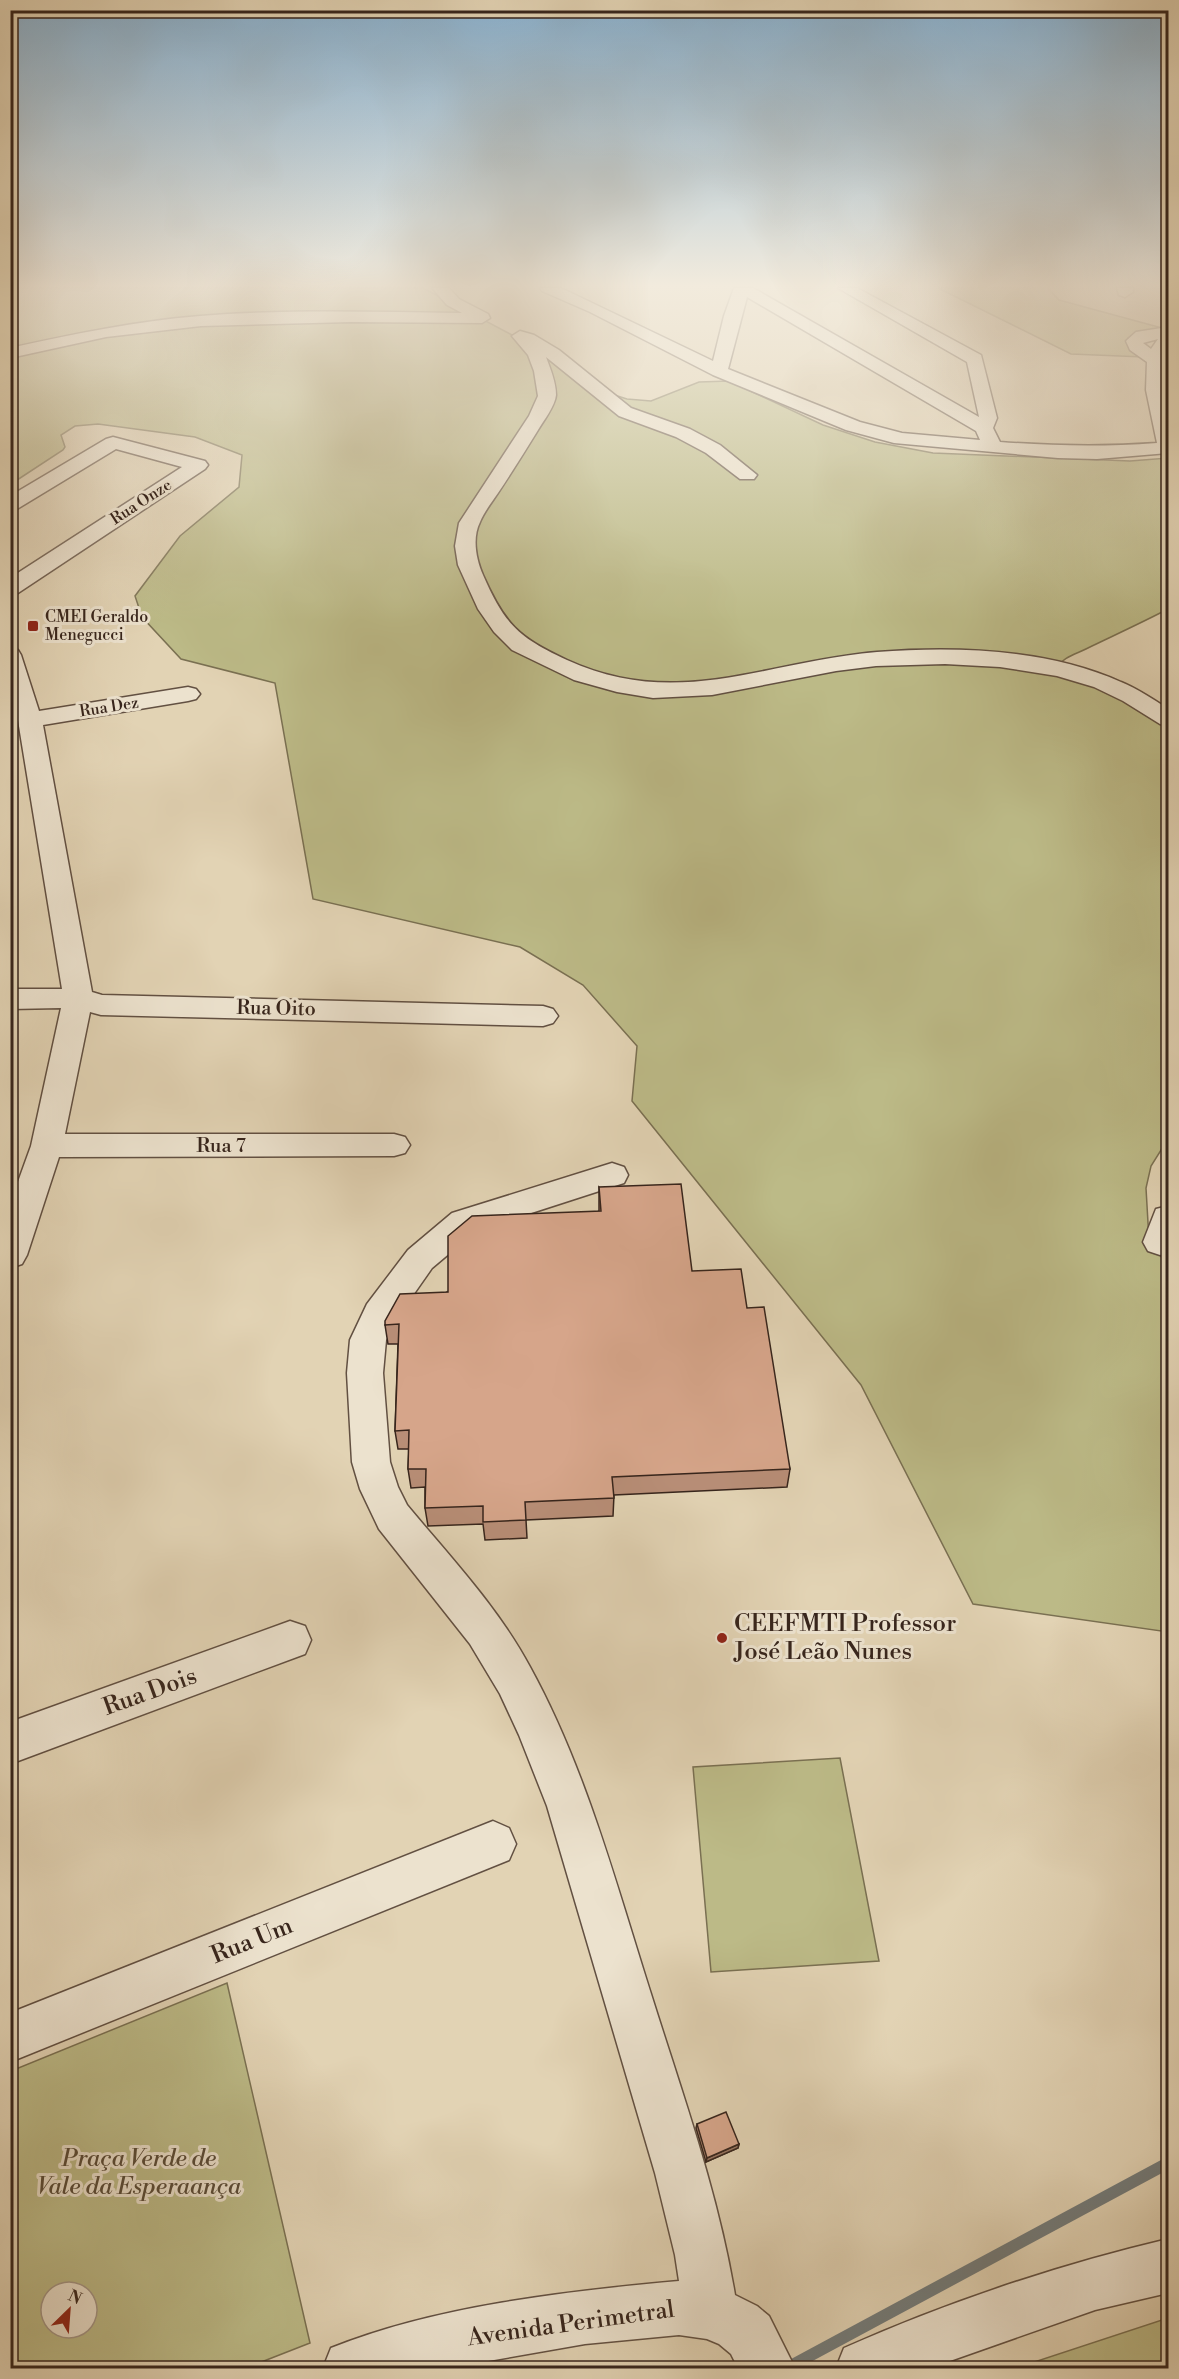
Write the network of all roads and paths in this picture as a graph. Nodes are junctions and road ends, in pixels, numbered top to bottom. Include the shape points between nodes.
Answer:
1 (546, 399) edge
2 (609, 399) edge
3 (787, 399) edge
4 (934, 399) edge
5 (984, 399) edge
6 (1158, 399) edge
7 (984, 428) junction
8 (992, 445) junction
9 (747, 475) dead end
10 (10, 505) edge
11 (11, 587) edge
12 (10, 655) edge
13 (188, 694) dead end
14 (1168, 719) edge
15 (30, 720) junction
16 (78, 998) junction
17 (10, 999) edge
18 (543, 1016) dead end
19 (394, 1145) dead end
20 (47, 1146) junction
21 (612, 1175) dead end
22 (10, 1256) edge
23 (290, 1640) dead end
24 (10, 1743) edge
25 (493, 1845) dead end
26 (10, 2038) edge
27 (1168, 2266) edge
28 (711, 2312) junction
29 (351, 2368) edge
30 (767, 2368) edge
31 (864, 2368) edge

1 - 14 street via 469,523 464,543 467,563 493,615 514,642 558,666 612,684 670,691 839,663 946,657 1062,670 1123,692
2 - 9 street via 625,412 713,449
3 - 8 street via 853,426 901,440
4 - 7 street
5 - 7 street via 988,418
6 - 8 street via 1167,448 1097,453
7 - 8 street
10 - 11 street, Rua Onze via 113,443 198,465
12 - 15 street
13 - 15 street, Rua Dez
15 - 16 street
16 - 17 street, Rua Oito
16 - 18 street, Rua Oito via 101,1005
16 - 20 street
19 - 20 street, Rua 7
20 - 22 street
21 - 28 street via 464,1222 420,1259 380,1314 368,1340 365,1373 371,1462 393,1517 485,1631 515,1680 537,1728 579,1840 678,2162 702,2255
23 - 24 street, Rua Dois
25 - 26 street, Rua Um
27 - 31 street via 1095,2283 904,2350
28 - 29 street, Avenida Perimetral via 679,2308 585,2317 442,2342
28 - 30 street, Avenida Perimetral via 725,2316 750,2335

